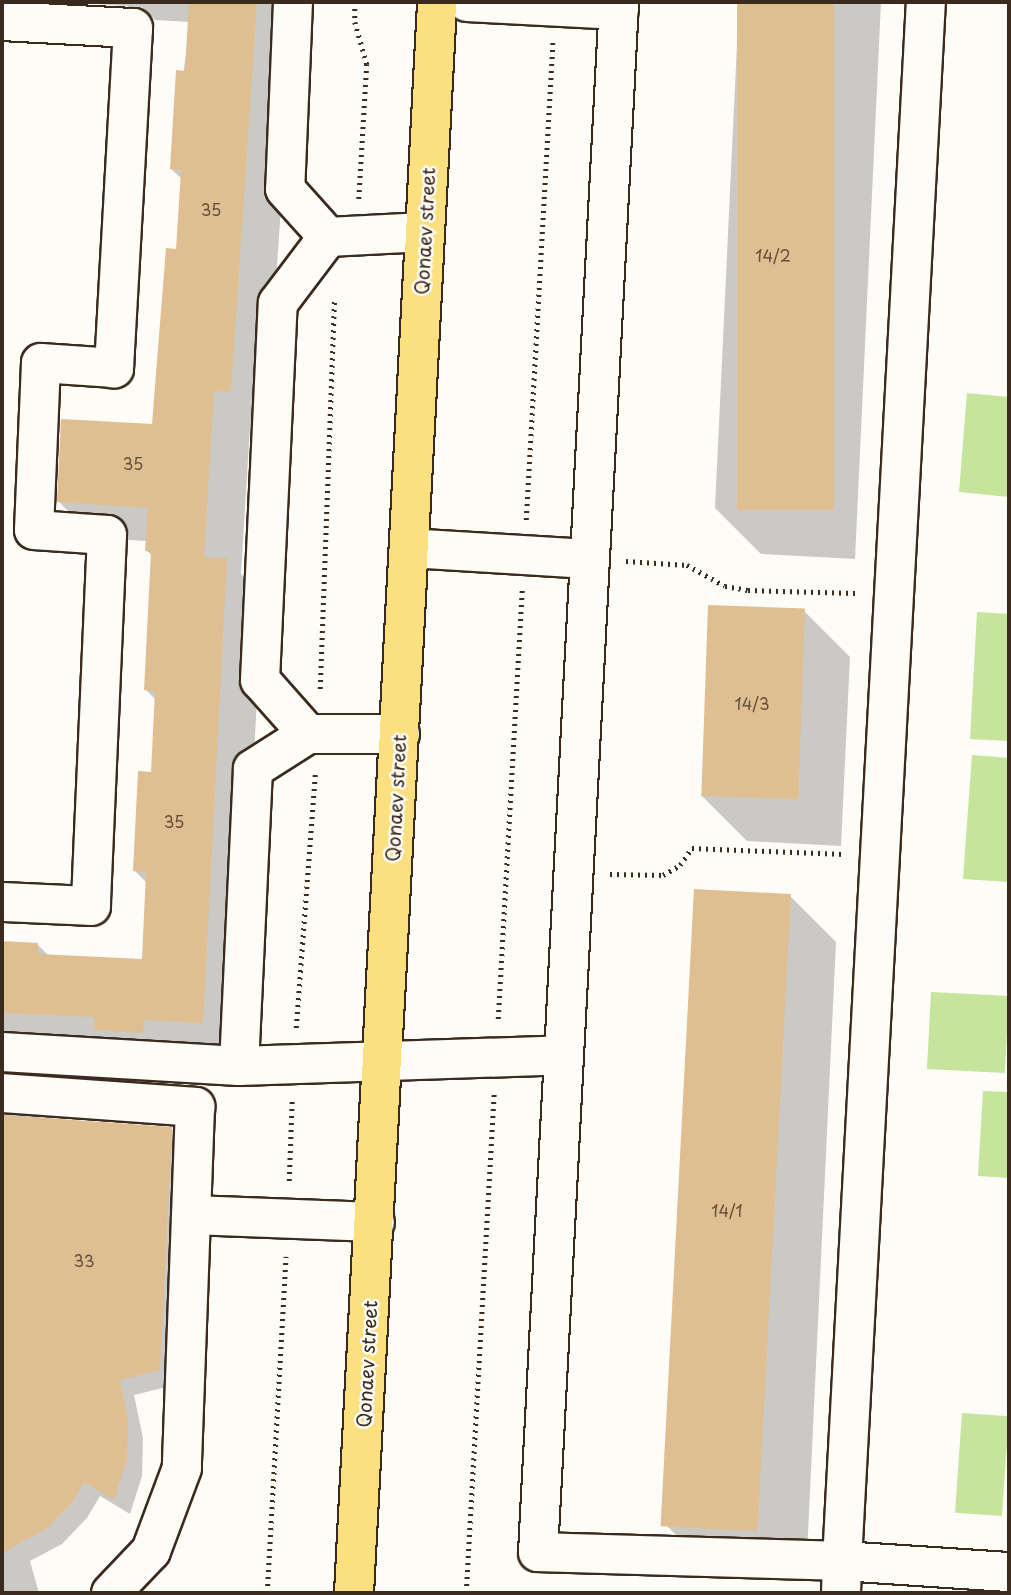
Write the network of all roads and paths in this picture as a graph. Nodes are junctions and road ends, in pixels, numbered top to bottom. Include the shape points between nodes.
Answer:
1 (293, 2) edge
2 (355, 2) edge
3 (437, 2) edge
4 (467, 2) edge
5 (926, 2) edge
6 (619, 6) edge
7 (555, 7) junction
8 (2, 21) edge
9 (359, 203) dead end
10 (425, 232) junction
11 (328, 237) junction
12 (334, 298) dead end
13 (409, 548) junction
14 (524, 554) junction
15 (590, 559) junction
16 (859, 593) dead end
17 (400, 734) junction
18 (313, 735) junction
19 (845, 854) dead end
20 (574, 872) junction
21 (2, 902) edge
22 (2, 1052) edge
23 (496, 1054) junction
24 (564, 1055) junction
25 (383, 1061) junction
26 (293, 1064) junction
27 (239, 1066) junction
28 (2, 1093) edge
29 (191, 1215) junction
30 (288, 1222) junction
31 (375, 1222) junction
32 (1009, 1572) edge
33 (841, 1577) edge
34 (111, 1593) edge
35 (268, 1593) edge
36 (354, 1593) edge
37 (466, 1593) edge

1 - 11 lane via 285,189
2 - 9 path via 355,22 367,64
3 - 10 main road, Qonaev street
4 - 7 lane
5 - 33 lane
6 - 7 lane
6 - 15 lane
7 - 14 path
8 - 21 lane via 133,27 114,368 41,363 34,530 107,535 91,906
10 - 11 lane
10 - 13 main road, Qonaev street
11 - 18 lane via 278,303 260,667 260,680
12 - 18 path
13 - 14 lane
13 - 17 main road, Qonaev street
14 - 15 lane
14 - 23 path
15 - 16 path via 687,565 725,586 748,590
15 - 20 lane
17 - 18 lane
17 - 25 main road, Qonaev street
18 - 26 path
18 - 27 lane via 253,768
19 - 20 path via 692,848 680,865 663,876
20 - 24 lane
22 - 27 lane
23 - 24 lane
23 - 25 lane
23 - 37 path
24 - 33 lane via 538,1552
25 - 26 lane
25 - 31 main road, Qonaev street
26 - 27 lane
26 - 30 path
28 - 29 lane via 195,1107
29 - 30 lane
29 - 34 lane via 182,1468 151,1551
30 - 31 lane
30 - 35 path
31 - 36 main road, Qonaev street
32 - 33 lane

